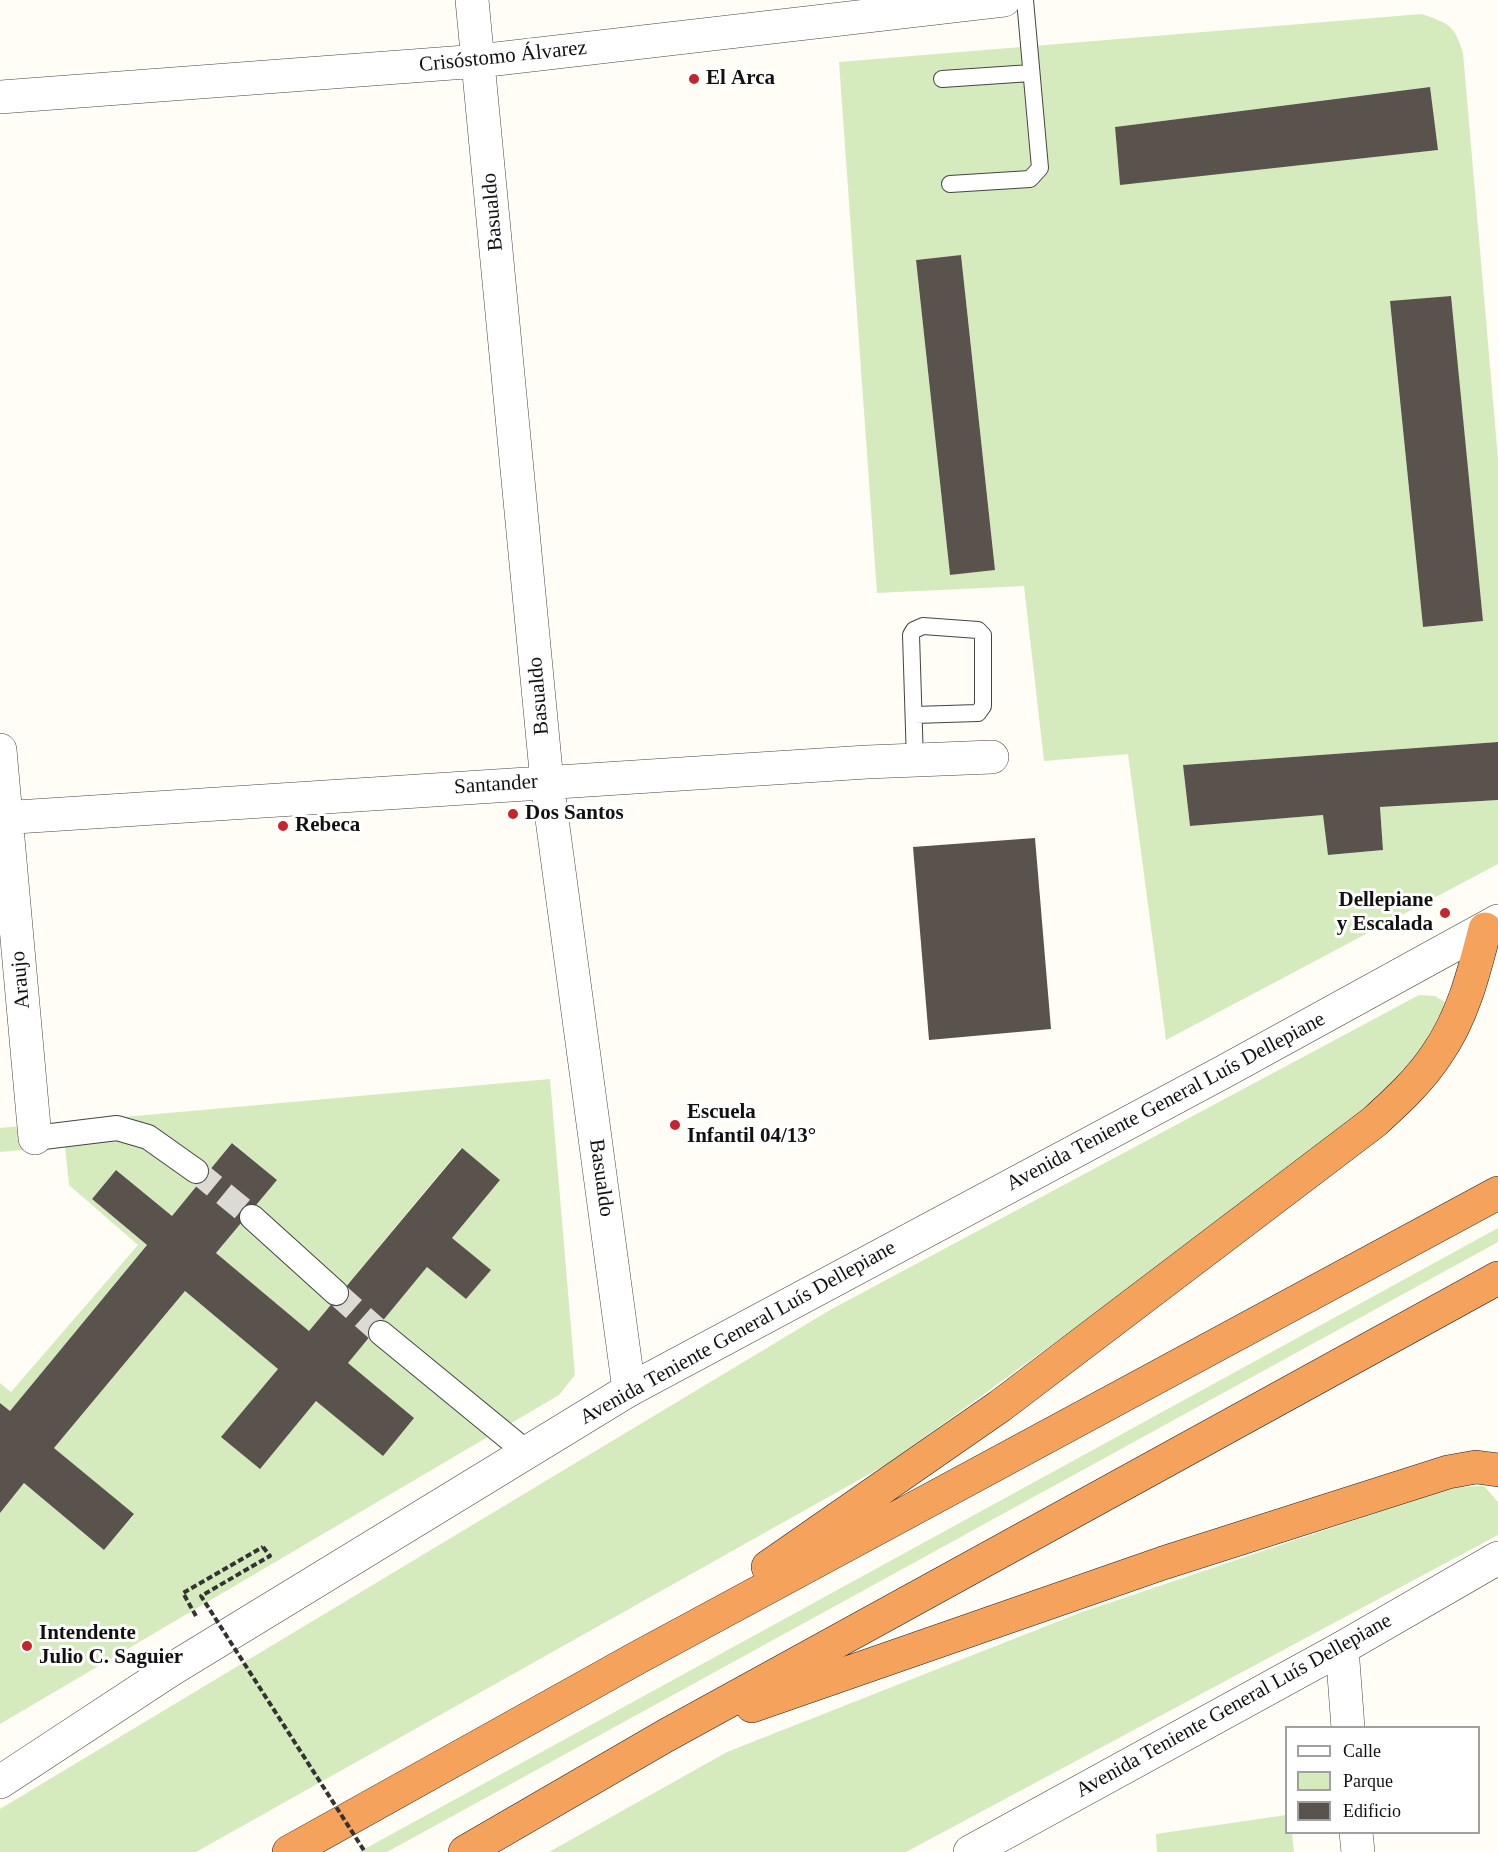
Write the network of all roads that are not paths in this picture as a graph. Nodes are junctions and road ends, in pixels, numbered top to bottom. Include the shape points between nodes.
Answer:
1 (472, 0) edge
2 (1004, 0) edge
3 (1025, 0) edge
4 (479, 61) junction
5 (1031, 73) junction
6 (942, 79) dead end
7 (0, 97) edge
8 (951, 184) dead end
9 (914, 715) junction
10 (0, 750) edge
11 (992, 757) dead end
12 (915, 761) junction
13 (547, 782) junction
14 (4, 818) edge
15 (1492, 925) edge
16 (35, 1138) joint
17 (196, 1171) tunnel mouth
18 (1498, 1193) edge
19 (252, 1217) tunnel mouth
20 (1498, 1278) edge
21 (336, 1293) tunnel mouth
22 (381, 1333) tunnel mouth
23 (629, 1390) junction
24 (526, 1452) junction
25 (1498, 1470) edge
26 (1498, 1558) edge
27 (1342, 1648) junction
28 (637, 1658) junction
29 (1348, 1726) edge
30 (665, 1737) junction
31 (0, 1782) edge
32 (1356, 1834) edge
33 (289, 1852) edge
34 (465, 1852) edge
35 (970, 1852) edge
36 (1358, 1852) edge

1 - 4 street, Basualdo
2 - 4 street, Crisóstomo Álvarez
3 - 5 lane
4 - 7 street, Crisóstomo Álvarez
4 - 13 street, Basualdo
5 - 6 lane
5 - 8 lane via 1041,168 1037,174 1030,180
9 - 9 lane via 914,630 923,626 978,630 983,635 981,710
9 - 12 lane
10 - 14 street, Araujo
11 - 12 street, Santander
12 - 13 street, Santander
13 - 14 street, Santander
13 - 23 street, Basualdo
14 - 16 street, Araujo
15 - 23 street, Avenida Teniente General Luís Dellepiane
15 - 28 highway via 1470,987 1437,1054 1409,1089 1374,1122 1000,1406
16 - 17 street via 117,1128 148,1137
18 - 28 highway
19 - 21 street
20 - 30 highway
22 - 24 street
23 - 24 street, Avenida Teniente General Luís Dellepiane
24 - 31 street, Avenida Teniente General Luís Dellepiane via 213,1644
25 - 30 highway via 1476,1467 1448,1472 1186,1556
26 - 27 street, Avenida Teniente General Luís Dellepiane
27 - 29 street
27 - 35 street, Avenida Teniente General Luís Dellepiane
28 - 33 highway
30 - 34 highway
32 - 36 street

